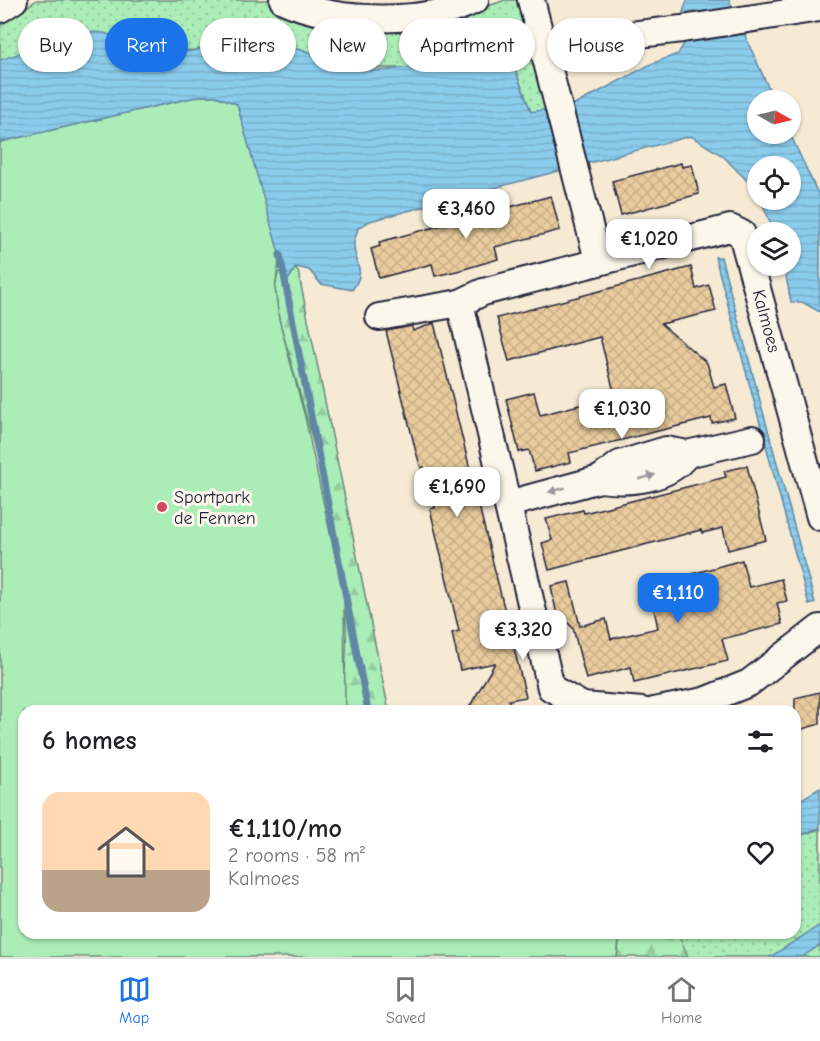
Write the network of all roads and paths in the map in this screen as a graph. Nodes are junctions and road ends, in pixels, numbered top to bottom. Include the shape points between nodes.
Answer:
1 (14, 0) edge
2 (283, 0) edge
3 (475, 0) edge
4 (531, 0) edge
5 (820, 8) edge
6 (0, 9) edge
7 (544, 45) junction
8 (598, 260) junction
9 (460, 303) junction
10 (379, 317) dead end
11 (752, 439) dead end
12 (508, 504) junction
13 (820, 517) edge
14 (820, 628) edge
15 (581, 705) edge
16 (684, 705) edge

1 - 6 street
2 - 3 street via 296,6 368,19 423,16
4 - 7 street
5 - 7 street
7 - 8 street
8 - 9 street, Kalmoes via 483,292
8 - 13 street, Kalmoes via 730,228 742,234
9 - 10 street, Kalmoes
9 - 12 street
11 -> 12 street via 687,454 666,450 620,464 600,478
12 - 15 street via 551,688
14 - 16 street via 749,683

